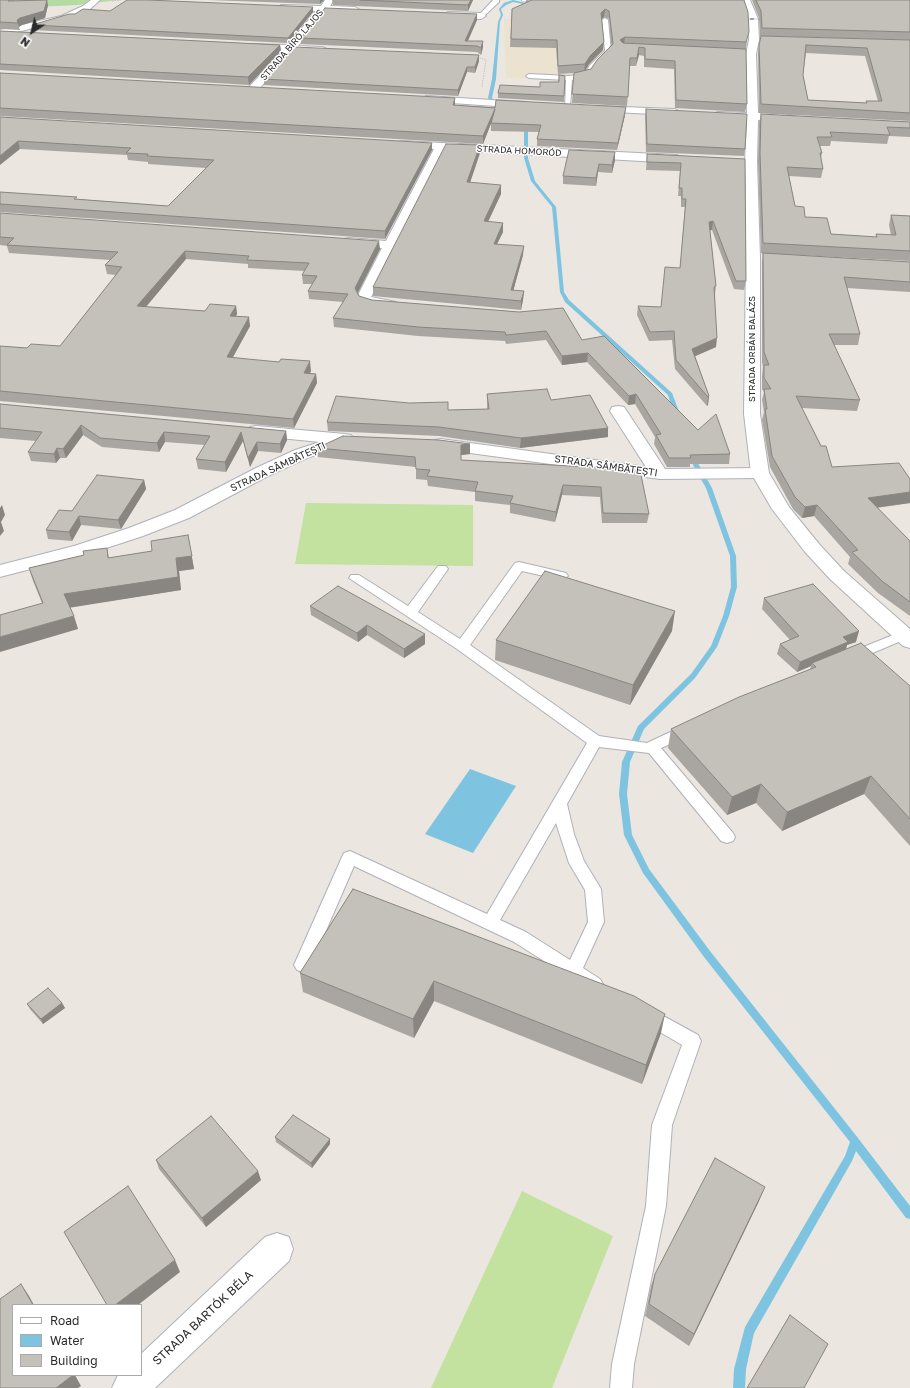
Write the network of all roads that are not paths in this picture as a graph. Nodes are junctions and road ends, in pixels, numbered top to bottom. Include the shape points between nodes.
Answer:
1 (96, 0) edge
2 (330, 0) edge
3 (496, 0) edge
4 (746, 0) edge
5 (276, 6) edge
6 (323, 8) junction
7 (363, 10) edge
8 (442, 14) edge
9 (481, 16) joint
10 (605, 20) edge
11 (0, 33) edge
12 (32, 35) edge
13 (244, 46) edge
14 (291, 48) junction
15 (330, 50) edge
16 (529, 76) dead end
17 (569, 78) junction
18 (268, 90) edge
19 (418, 99) edge
20 (535, 106) edge
21 (563, 107) joint
22 (689, 113) edge
23 (705, 114) edge
24 (754, 117) junction
25 (806, 119) edge
26 (394, 144) edge
27 (441, 147) junction
28 (688, 159) edge
29 (337, 241) edge
30 (392, 245) junction
31 (404, 306) edge
32 (618, 410) dead end
33 (243, 429) edge
34 (341, 438) junction
35 (362, 439) edge
36 (426, 442) edge
37 (760, 473) junction
38 (660, 474) junction
39 (442, 569) dead end
40 (0, 571) edge
41 (562, 576) edge
42 (355, 578) dead end
43 (410, 613) junction
44 (906, 638) edge
45 (462, 646) junction
46 (841, 661) edge
47 (701, 724) edge
48 (595, 741) junction
49 (650, 747) junction
50 (559, 804) junction
51 (727, 837) dead end
52 (490, 923) junction
53 (303, 965) edge
54 (573, 971) junction
55 (606, 990) edge
56 (632, 1006) edge
57 (277, 1249) dead end
58 (130, 1388) edge
59 (621, 1388) edge

1 - 11 street via 86,8 64,18
2 - 6 street, STRADA BÍRÓ LAJOS
3 - 9 lane
4 - 24 street, STRADA ORBÁN BALÁZS via 758,40 747,54
5 - 6 street
6 - 7 street
6 - 14 street, STRADA BÍRÓ LAJOS
8 - 9 street
10 - 17 lane via 608,51 592,66 587,76
11 - 12 street
13 - 14 street
14 - 15 street
14 - 18 street, STRADA BÍRÓ LAJOS via 249,89
16 - 17 lane
17 - 21 lane
19 - 20 street
21 - 22 street
23 - 24 street
24 - 25 street
24 - 37 street, STRADA ORBÁN BALÁZS via 747,162 760,259 752,414
26 - 27 street, STRADA HOMORÓD
27 - 28 street, STRADA HOMORÓD
27 - 30 street
29 - 30 street
30 - 31 street via 364,297 373,303
32 - 38 street
33 - 34 street
34 - 35 street, STRADA SÂMBĂTEȘTI
34 - 40 street, STRADA SÂMBĂTEȘTI via 269,469 182,514 136,532 81,550
36 - 38 street, STRADA SÂMBĂTEȘTI
37 - 38 street, STRADA SÂMBĂTEȘTI
37 - 44 street, STRADA ORBÁN BALÁZS via 781,509 812,548 837,575
39 - 43 lane
41 - 45 lane via 519,566
42 - 43 lane
43 - 45 lane
44 - 46 lane
45 - 48 lane
47 - 49 lane
48 - 49 lane
48 - 50 lane
49 - 51 lane
50 - 52 lane
50 - 54 lane via 566,834 577,863 593,889 596,922
52 - 53 lane via 350,857
52 - 54 lane via 520,937
54 - 55 lane
56 - 59 lane via 692,1041 662,1125 656,1206 623,1364
57 - 58 street, STRADA BARTÓK BÉLA

